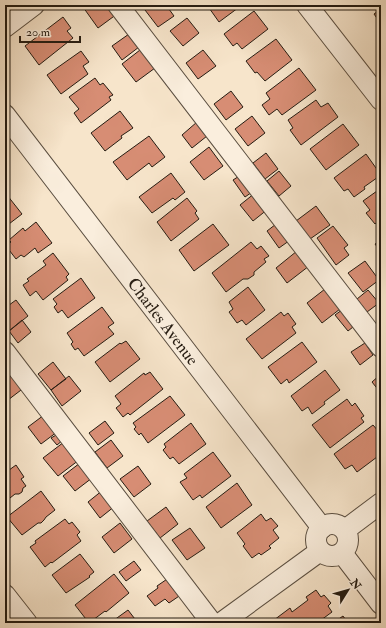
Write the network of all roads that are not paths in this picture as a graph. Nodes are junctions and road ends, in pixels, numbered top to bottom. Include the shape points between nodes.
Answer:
1 (34, 5) edge
2 (118, 5) edge
3 (307, 5) edge
4 (5, 27) edge
5 (381, 100) edge
6 (5, 115) edge
7 (381, 347) edge
8 (5, 352) edge
9 (381, 503) edge
10 (322, 528) junction
11 (345, 530) junction
12 (320, 551) junction
13 (342, 553) junction
14 (5, 595) edge
15 (381, 604) edge
16 (27, 623) edge
17 (212, 623) edge
18 (221, 623) edge

1 - 4 street
2 - 7 street
3 - 5 street
6 - 10 street, Charles Avenue
8 - 17 street
9 - 11 street
10 - 11 street via 332,524
10 - 12 street via 316,539
11 - 13 street via 349,541
12 - 13 street via 327,556
12 - 18 street
13 - 15 street
14 - 16 street

